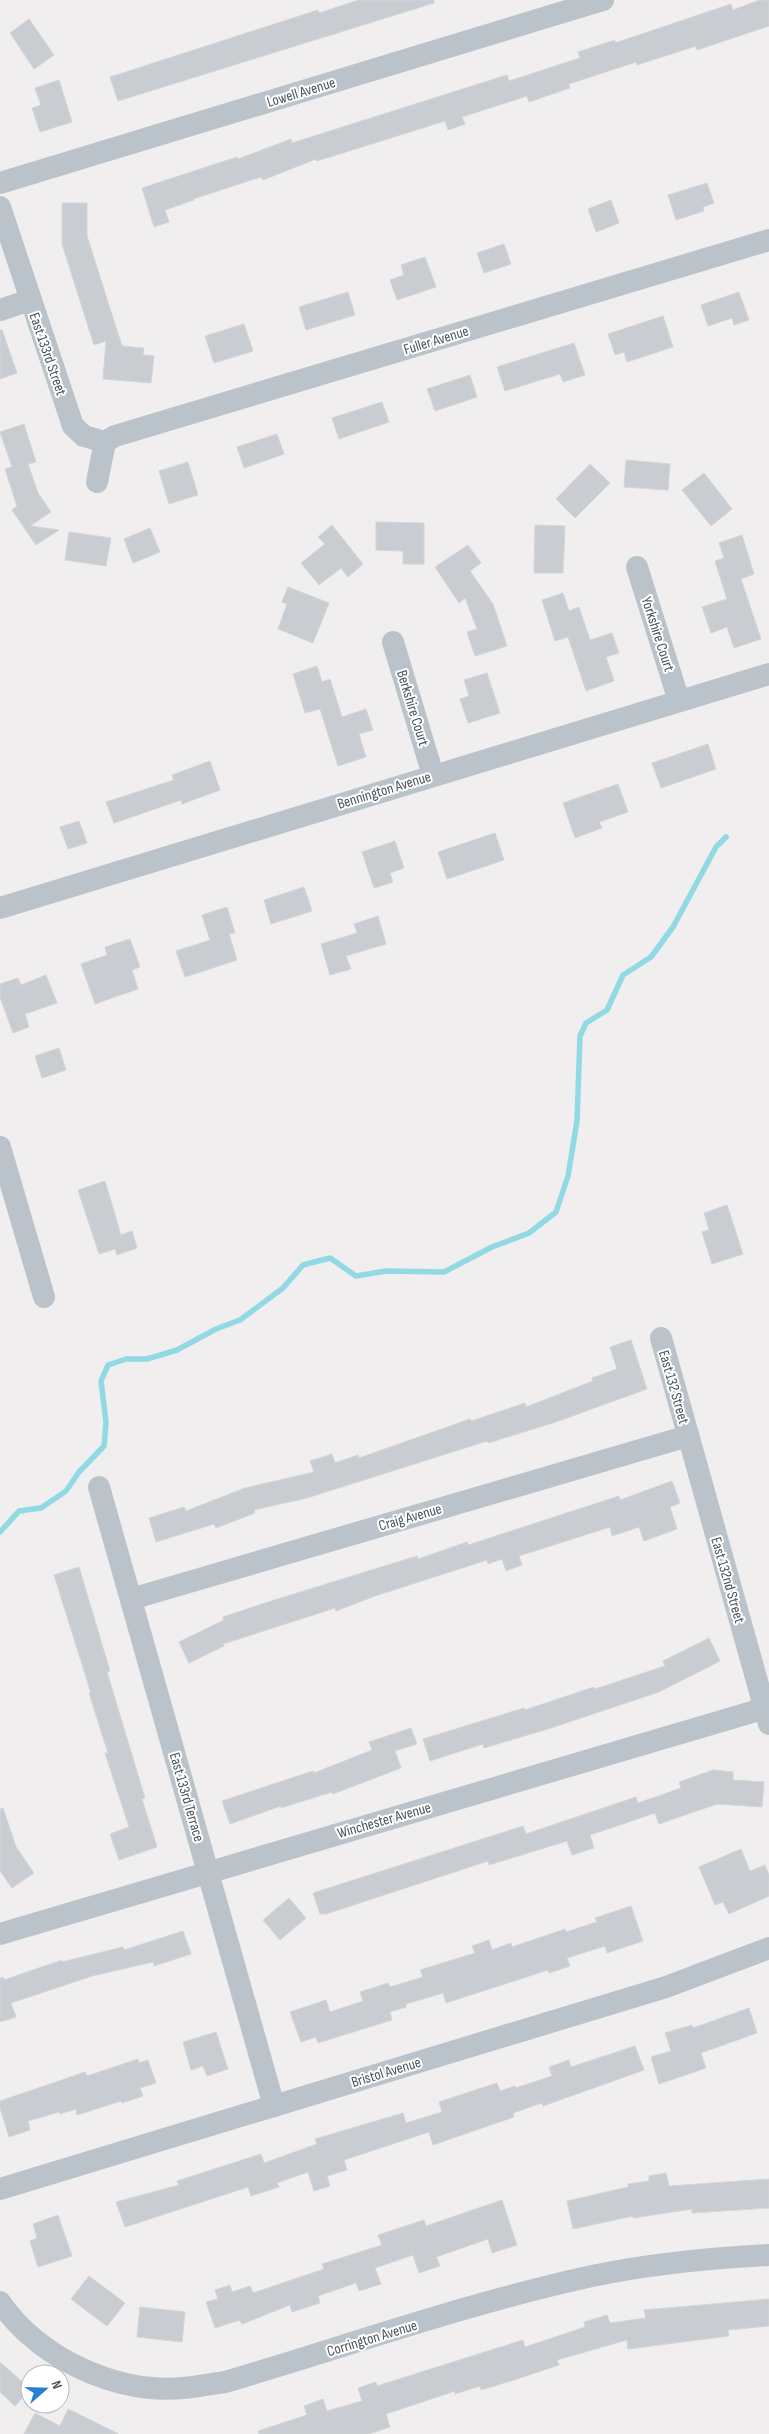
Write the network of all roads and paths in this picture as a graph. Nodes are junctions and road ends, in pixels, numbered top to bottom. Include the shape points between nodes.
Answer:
1 (603, 0) edge
2 (0, 183) edge
3 (0, 207) edge
4 (769, 240) edge
5 (30, 300) junction
6 (0, 310) edge
7 (105, 442) junction
8 (97, 482) dead end
9 (637, 567) dead end
10 (393, 642) dead end
11 (769, 674) edge
12 (680, 701) junction
13 (433, 775) junction
14 (0, 908) edge
15 (0, 1147) edge
16 (44, 1297) dead end
17 (660, 1338) dead end
18 (688, 1436) junction
19 (99, 1488) dead end
20 (131, 1599) junction
21 (767, 1713) edge
22 (208, 1873) junction
23 (0, 1934) edge
24 (769, 1948) edge
25 (274, 2106) junction
26 (0, 2189) edge
27 (769, 2255) edge
28 (0, 2302) edge

1 - 2 street, Lowell Avenue
3 - 5 street, East 133rd Street
4 - 7 street, Fuller Avenue via 116,436
5 - 6 street
5 - 7 street, East 133rd Street via 73,426 84,436
7 - 8 street
9 - 12 street, Yorkshire Court
10 - 13 street, Berkshire Court
11 - 12 street, Bennington Avenue
12 - 13 street, Bennington Avenue
13 - 14 street, Bennington Avenue
15 - 16 street
17 - 18 street, East 132 Street
18 - 20 street, Craig Avenue
18 - 21 street, East 132nd Street
19 - 20 street, East 133rd Terrace
20 - 22 street, East 133rd Terrace
21 - 22 street, Winchester Avenue
22 - 23 street, Winchester Avenue
22 - 25 street, East 133rd Terrace
24 - 25 street, Bristol Avenue via 666,1986
25 - 26 street, Bristol Avenue
27 - 28 street, Corrington Avenue via 717,2258 593,2276 492,2302 225,2382 182,2388 144,2387 109,2378 65,2360 34,2339

